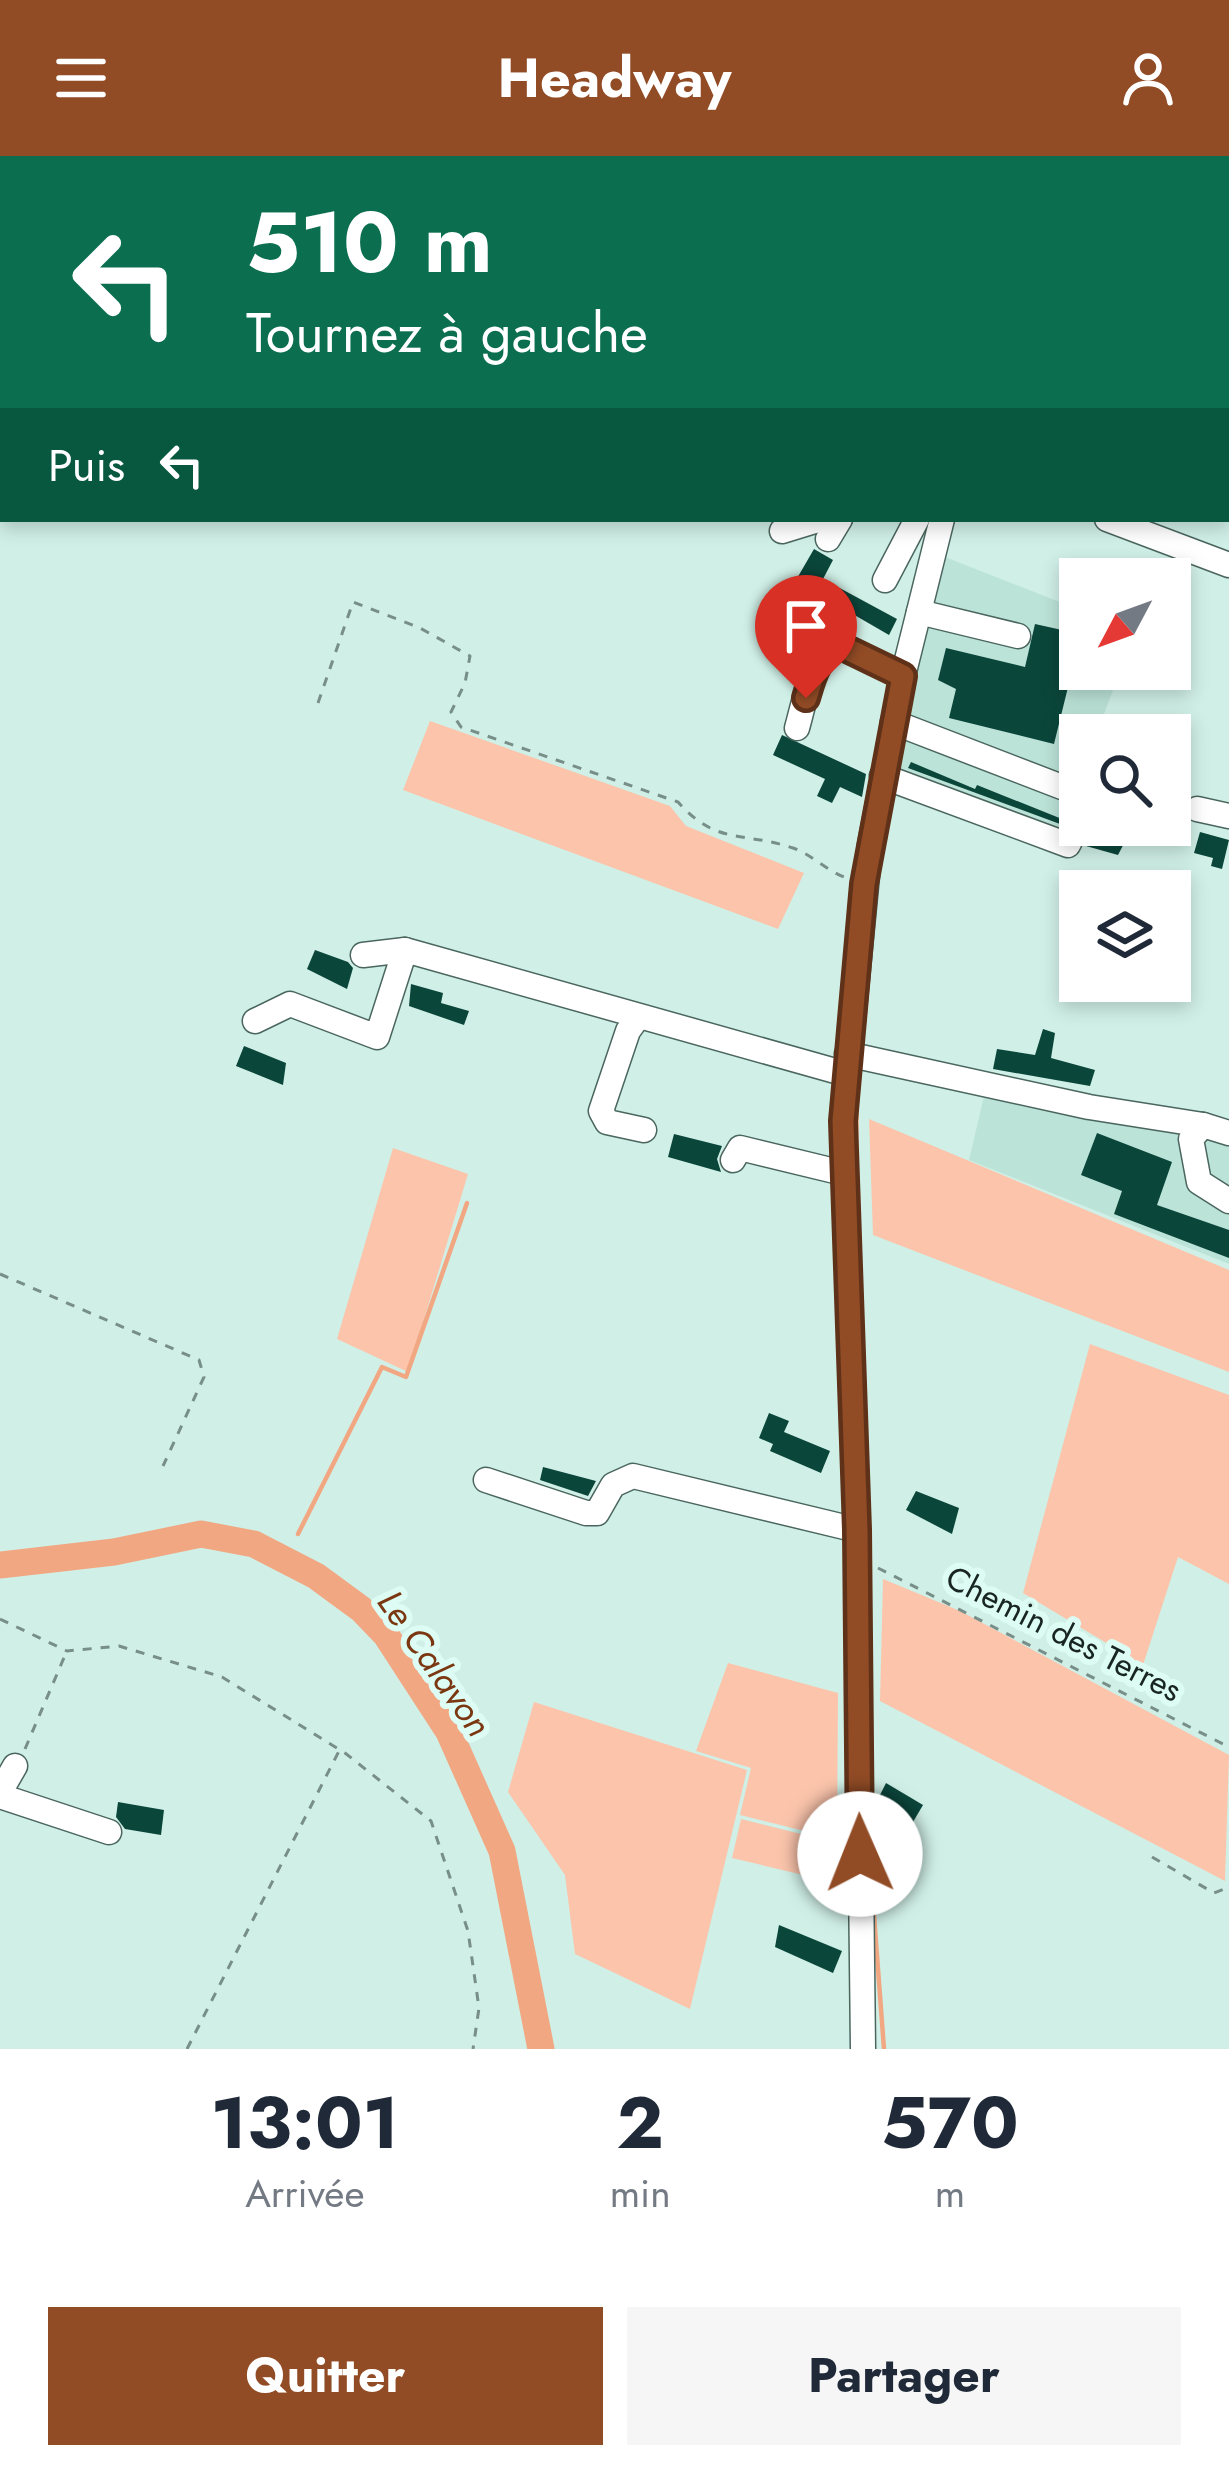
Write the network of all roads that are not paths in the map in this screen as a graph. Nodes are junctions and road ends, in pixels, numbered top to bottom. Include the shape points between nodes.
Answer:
1 (915, 522) edge
2 (941, 522) edge
3 (1115, 522) edge
4 (830, 526) edge
5 (782, 531) dead end
6 (1229, 565) edge
7 (885, 580) dead end
8 (920, 612) junction
9 (1018, 636) dead end
10 (903, 676) junction
11 (892, 722) junction
12 (797, 728) dead end
13 (882, 776) junction
14 (1059, 786) edge
15 (1197, 809) dead end
16 (1229, 816) edge
17 (1059, 842) edge
18 (405, 950) junction
19 (362, 955) dead end
20 (638, 1017) junction
21 (255, 1021) dead end
22 (846, 1064) junction
23 (1203, 1125) junction
24 (644, 1130) dead end
25 (1229, 1133) edge
26 (733, 1160) dead end
27 (843, 1174) junction
28 (1229, 1202) edge
29 (486, 1480) dead end
30 (857, 1530) junction
31 (14, 1766) road end
32 (0, 1794) edge
33 (109, 1832) dead end
34 (862, 2016) junction
35 (863, 2049) edge
36 (878, 2049) edge

1 - 7 street
2 - 8 street
3 - 6 street
4 - 5 street
8 - 9 street
8 - 10 street
10 - 11 street
10 - 12 street via 841,646 826,653
11 - 13 street
11 - 14 street
13 - 17 street
13 - 22 street
15 - 16 street
18 - 19 street
18 - 20 street
18 - 21 street via 377,1037 290,1004
20 - 22 street
20 - 24 street via 601,1111 607,1122
22 - 23 street
22 - 27 street
23 - 25 street
23 - 28 street via 1191,1139 1199,1182
26 - 27 street via 740,1148
27 - 30 street
29 - 30 street via 597,1513 613,1486 633,1477
30 - 34 street
31 - 32 street
32 - 33 street
34 - 35 street
34 - 36 street

